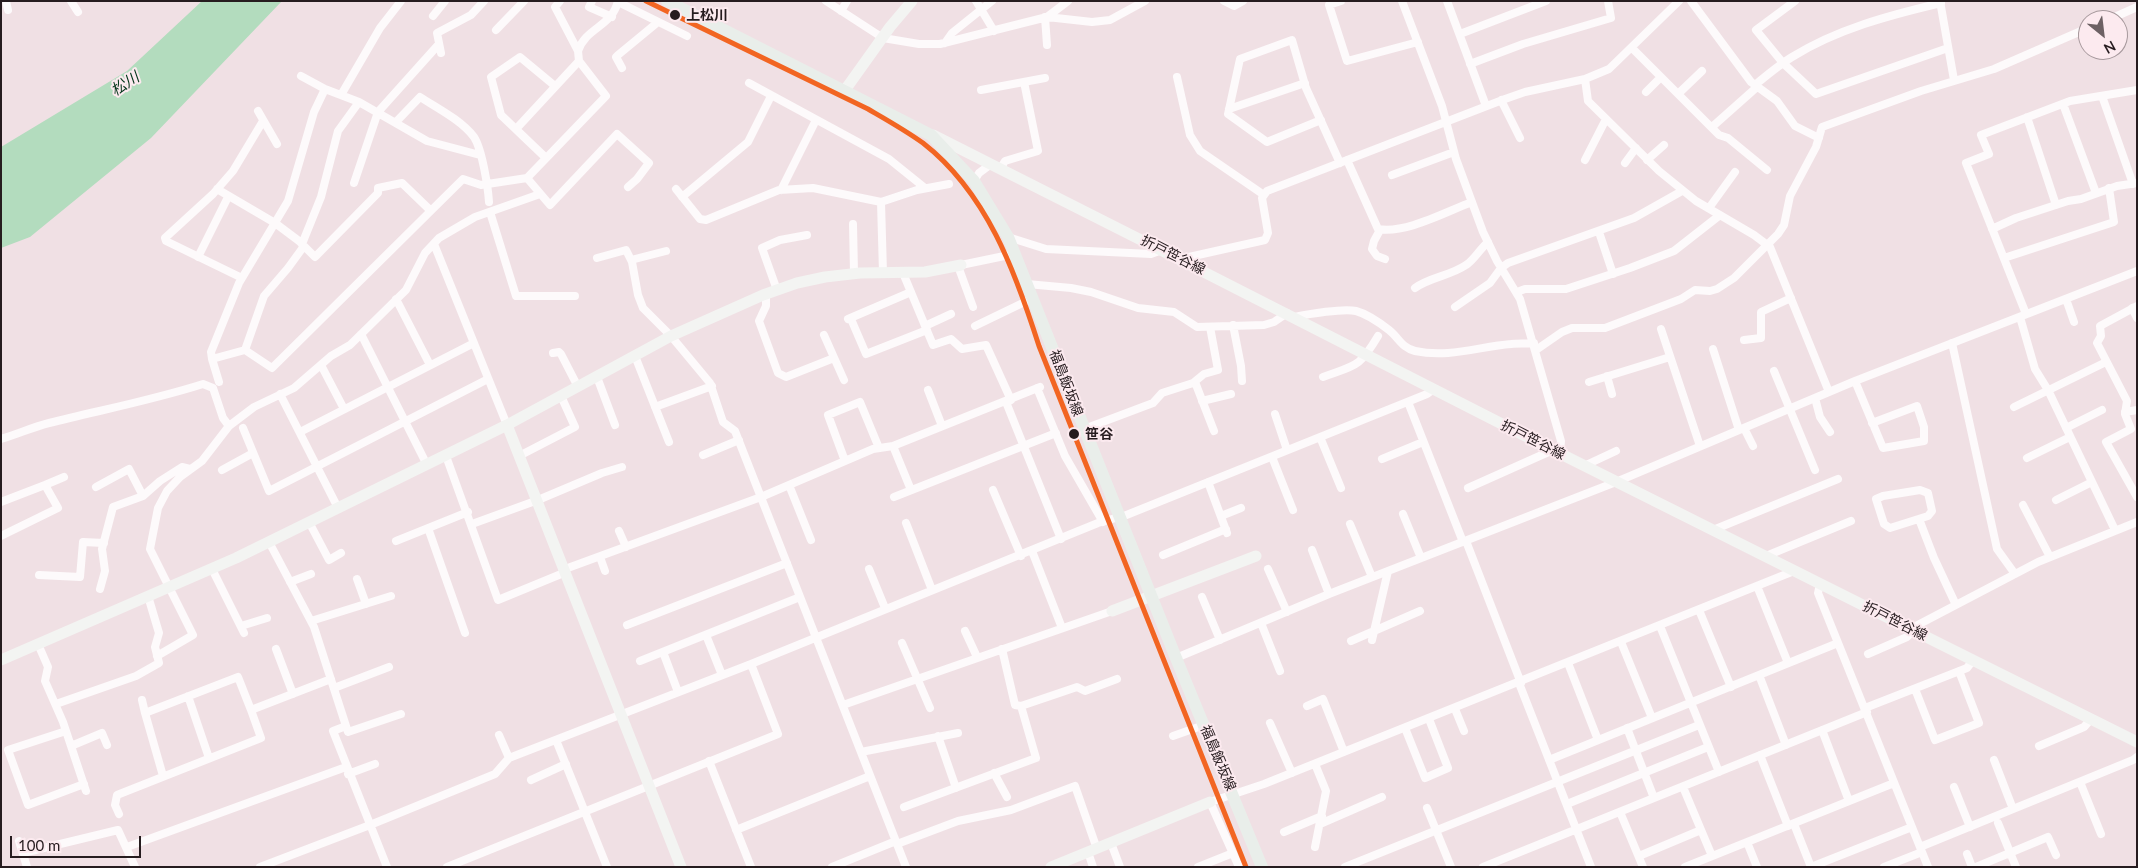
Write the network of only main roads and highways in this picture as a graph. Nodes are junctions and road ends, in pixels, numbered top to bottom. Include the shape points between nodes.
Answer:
1 (666, 1) edge
2 (1262, 867) edge

1 - 2 main road, 福島飯坂線 via 932,135 974,181 1008,237

